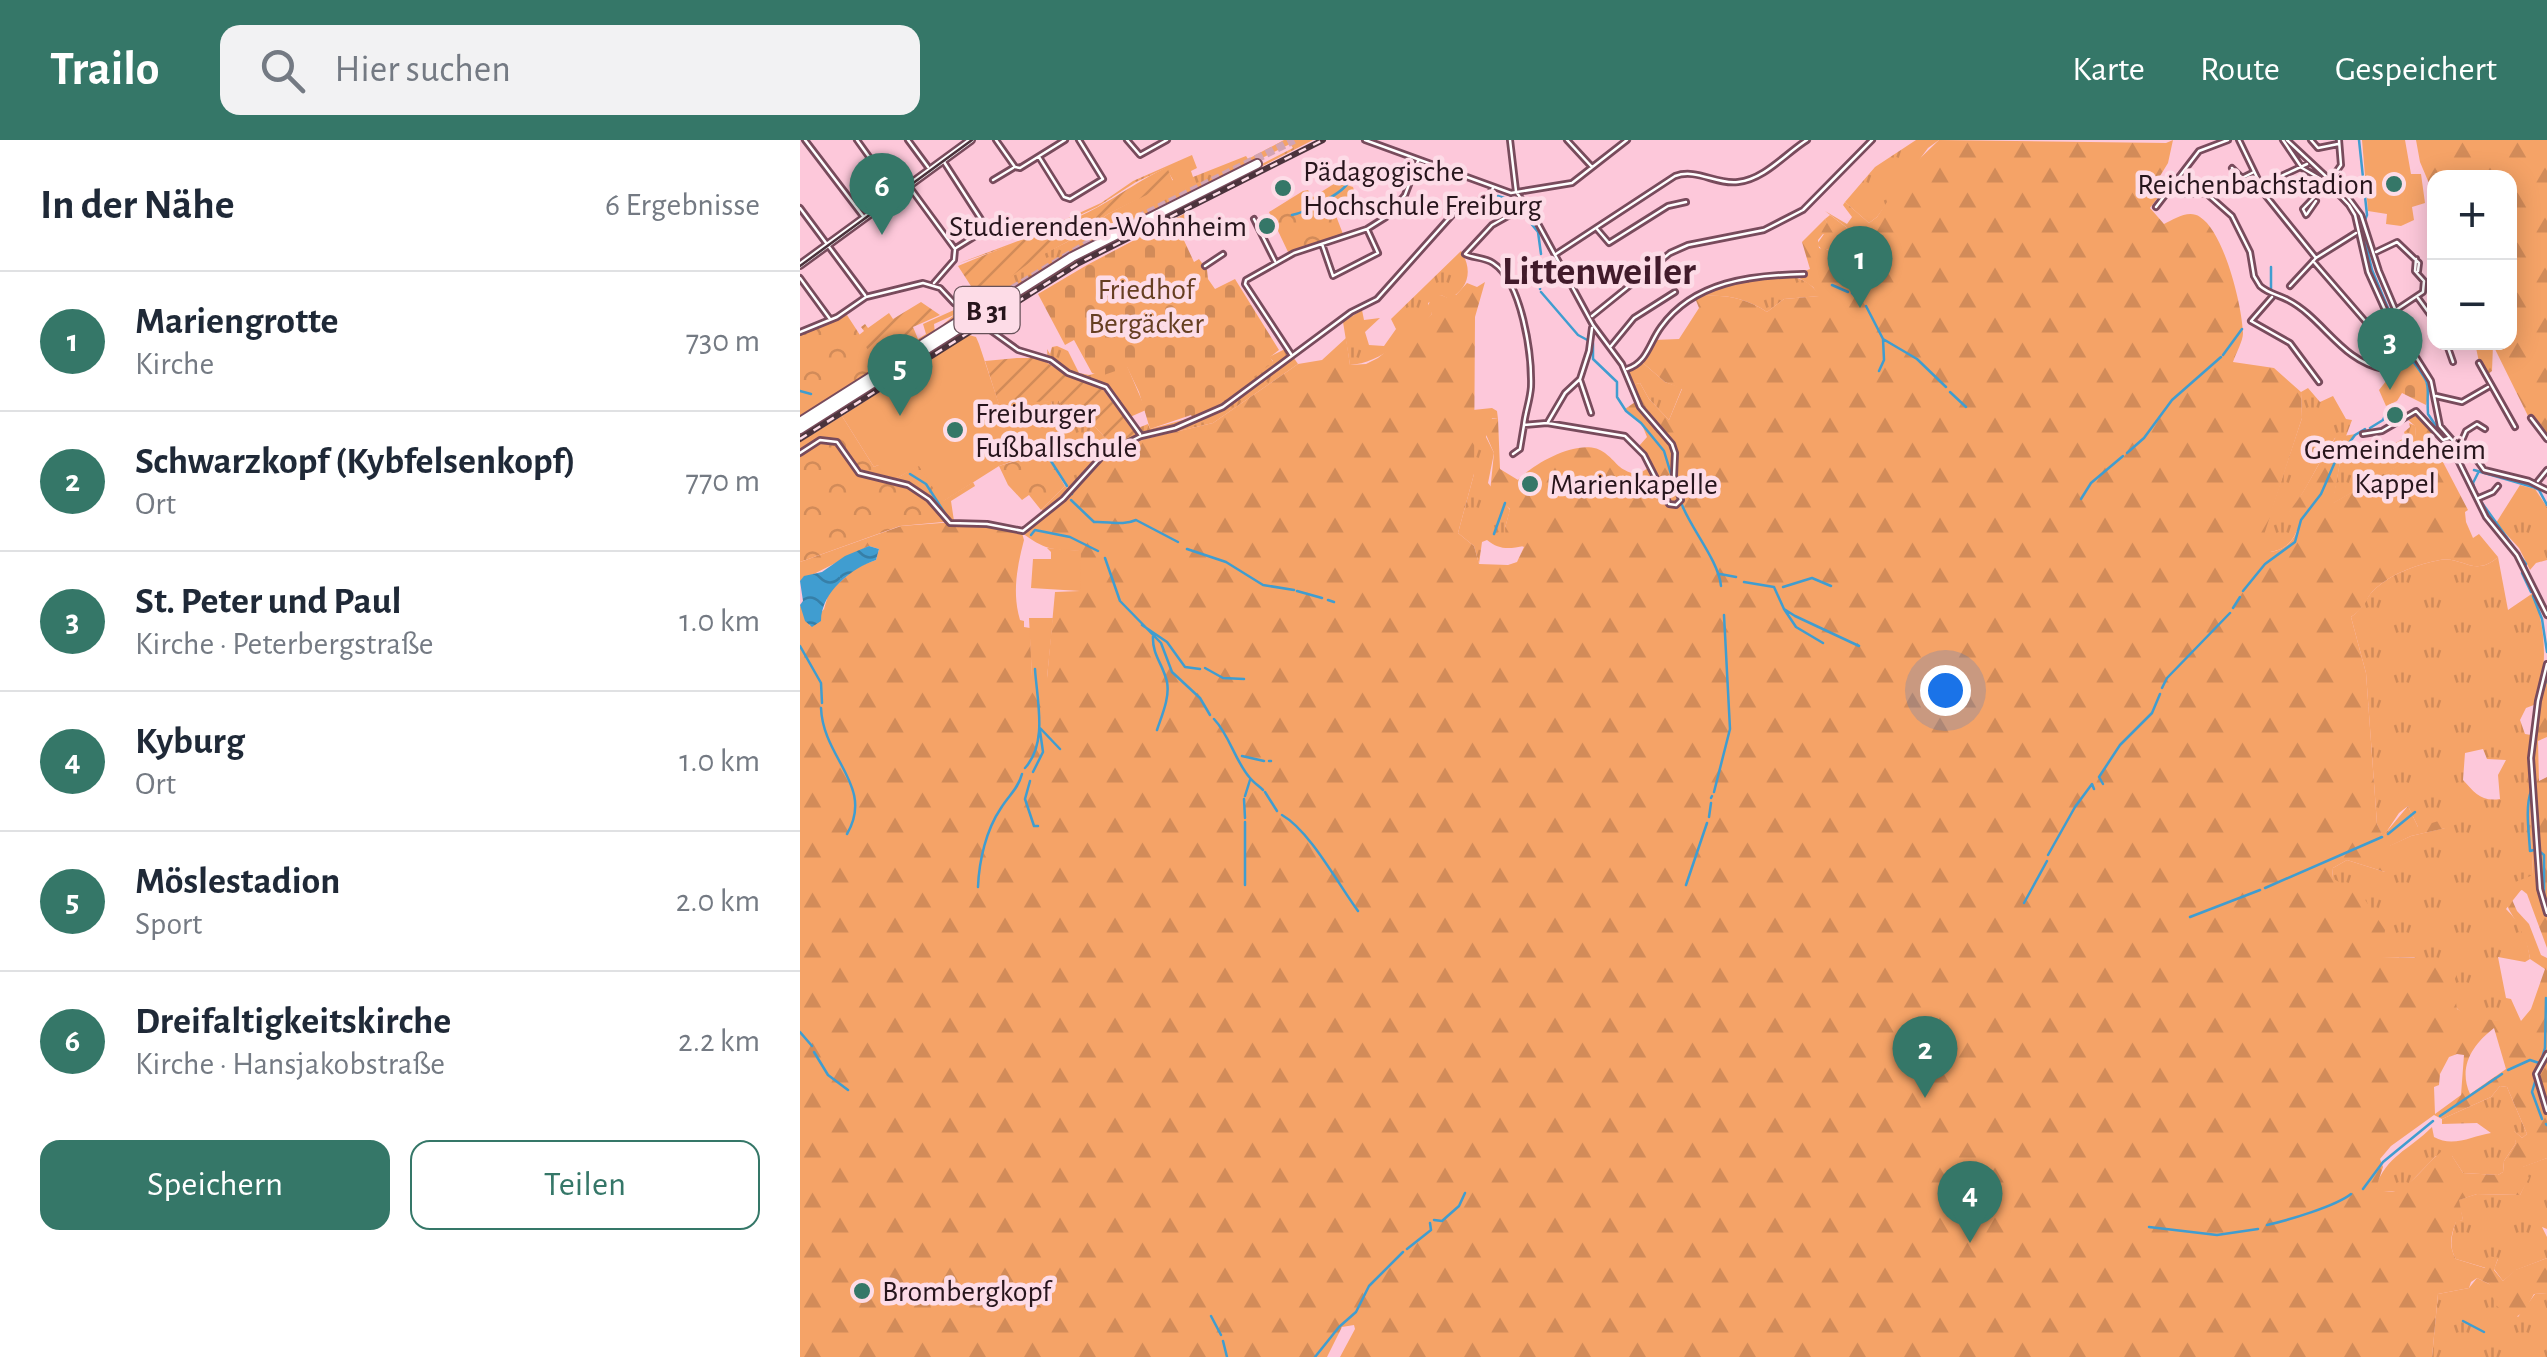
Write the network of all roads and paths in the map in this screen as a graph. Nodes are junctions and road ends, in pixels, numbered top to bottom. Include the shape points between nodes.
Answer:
1 (804, 140) edge
2 (856, 140) edge
3 (908, 140) edge
4 (971, 140) edge
5 (996, 140) edge
6 (1065, 140) edge
7 (1079, 140) edge
8 (1127, 140) edge
9 (1166, 140) edge
10 (1366, 140) edge
11 (1510, 140) edge
12 (1567, 140) edge
13 (1614, 140) edge
14 (1627, 140) edge
15 (1807, 140) edge
16 (1872, 140) edge
17 (2228, 140) edge
18 (2240, 140) edge
19 (2285, 140) edge
20 (2311, 140) edge
21 (2339, 142) edge
22 (960, 143) edge
23 (1620, 146) junction
24 (1039, 157) junction
25 (943, 160) junction
26 (1418, 161) junction
27 (2308, 163) junction
28 (1256, 164) dead end
29 (1014, 167) junction
30 (1593, 168) junction
31 (2232, 168) dead end
32 (2302, 168) junction
33 (929, 169) junction
34 (2254, 172) junction
35 (993, 180) dead end
36 (2329, 182) junction
37 (908, 184) junction
38 (2260, 186) junction
39 (1493, 188) junction
40 (2172, 188) junction
41 (895, 193) junction
42 (1517, 193) junction
43 (2316, 198) dead end
44 (1686, 202) dead end
45 (1524, 206) junction
46 (2156, 207) dead end
47 (800, 208) edge
48 (863, 216) junction
49 (1254, 219) dead end
50 (1367, 228) junction
51 (1596, 228) junction
52 (2358, 233) junction
53 (1322, 243) junction
54 (828, 244) junction
55 (955, 249) junction
56 (2374, 252) junction
57 (1222, 254) dead end
58 (1554, 256) junction
59 (2314, 259) junction
60 (1276, 262) junction
61 (800, 265) edge
62 (1205, 266) dead end
63 (1804, 274) dead end
64 (800, 278) edge
65 (933, 284) junction
66 (2290, 286) dead end
67 (1675, 292) dead end
68 (866, 296) junction
69 (2273, 296) junction
70 (2418, 297) junction
71 (954, 303) dead end
72 (2395, 310) junction
73 (2427, 310) edge
74 (1590, 317) junction
75 (961, 320) tunnel mouth
76 (831, 321) junction
77 (1593, 325) junction
78 (986, 327) dead end
79 (800, 332) edge
80 (1610, 347) junction
81 (2449, 350) edge
82 (1293, 356) junction
83 (2412, 357) junction
84 (2453, 362) dead end
85 (2479, 363) dead end
86 (1625, 369) junction
87 (1580, 378) junction
88 (2319, 382) dead end
89 (2490, 386) junction
90 (2434, 395) junction
91 (1591, 413) dead end
92 (2531, 418) dead end
93 (1548, 423) junction
94 (800, 425) edge
95 (1524, 425) junction
96 (2515, 426) dead end
97 (2485, 430) dead end
98 (2363, 434) dead end
99 (1141, 436) junction
100 (2547, 438) edge
101 (2447, 439) junction
102 (2454, 442) junction
103 (2460, 445) junction
104 (800, 452) edge
105 (1512, 454) dead end
106 (2547, 470) edge
107 (2536, 483) junction
108 (2498, 486) dead end
109 (2547, 490) edge
110 (2476, 498) junction
111 (2547, 616) edge
112 (2547, 664) edge
113 (2547, 913) edge
114 (2547, 1054) edge
115 (2547, 1111) edge

1 - 48 street
2 - 41 street
3 - 33 street
4 - 22 street
5 - 29 street
6 - 24 street
7 - 24 street via 1103,179 1067,199
8 - 9 street via 1140,155
10 - 26 street
11 - 42 street
12 - 30 street
13 - 23 street
14 - 23 street
15 - 51 street via 1746,180 1675,176
16 - 74 street via 1803,210 1764,230 1670,253
17 - 40 street via 2199,151
18 - 34 street
19 - 27 street
19 - 32 street
20 - 21 street via 2318,148
21 - 36 street via 2340,165
22 - 25 street
23 - 30 street
24 - 29 street
25 - 33 street
25 - 55 street via 984,225
26 - 39 street
26 - 50 street via 1401,202
27 - 32 street
27 - 36 street
28 - 94 highway, B 31 via 1072,257
29 - 35 street
30 - 42 street via 1572,184
31 - 34 street via 2242,178
32 - 36 street
32 - 38 street
33 - 37 street
34 - 38 street
36 - 43 street
36 - 52 street via 2355,215
36 - 56 street via 2361,215
37 - 41 street
37 - 55 street
38 - 59 street
39 - 42 street
39 - 82 street via 1453,214 1377,298
40 - 46 street
40 - 69 street via 2206,193 2232,216 2256,280
41 - 48 street
42 - 45 street
44 - 51 street via 1609,243
45 - 58 street
45 - 95 street via 1492,225 1466,256 1502,270 1518,300 1531,384
47 - 54 street
48 - 54 street
49 - 60 street
50 - 53 street
50 - 53 street via 1378,253 1333,276
51 - 58 street
52 - 59 street
52 - 59 street via 2386,312 2372,329
53 - 60 street
54 - 61 street
54 - 68 street
55 - 65 street via 954,260
56 - 70 street via 2397,242 2416,260 2424,281
56 - 72 street
57 - 62 street
58 - 74 street
59 - 66 street
60 - 82 street via 1246,284
63 - 86 street via 1764,274 1710,288 1668,318 1642,360
64 - 76 street
65 - 68 street
65 - 71 street
67 - 80 street via 1634,318
68 - 76 street
69 - 83 street via 2287,299 2368,365 2384,369
69 - 88 street via 2251,321 2290,342
70 - 72 street
70 - 73 street
72 - 83 street
74 - 77 street
75 - 94 highway, B 31
76 - 79 street
77 - 80 street
77 - 87 street
78 - 99 street via 1018,350 1106,386
80 - 86 street
81 - 84 street
82 - 99 street via 1208,415
83 - 90 street
85 - 89 street
86 - 93 street via 1640,407 1676,453 1676,505 1668,504 1644,455 1625,436
87 - 91 street
87 - 93 street
89 - 90 street via 2462,402
89 - 96 street
90 - 101 street
92 - 100 street
93 - 95 street
95 - 105 street via 1520,449
97 - 103 street via 2477,424
98 - 101 street via 2382,431 2416,410
99 - 104 street via 1104,454 1020,532 950,522 908,485 860,473 837,442 820,440
101 - 102 street
102 - 103 street
102 - 110 street
103 - 107 street via 2488,473
106 - 107 street
107 - 109 street
108 - 110 street
110 - 111 street via 2526,570
112 - 113 street via 2531,758
114 - 115 street via 2536,1074

